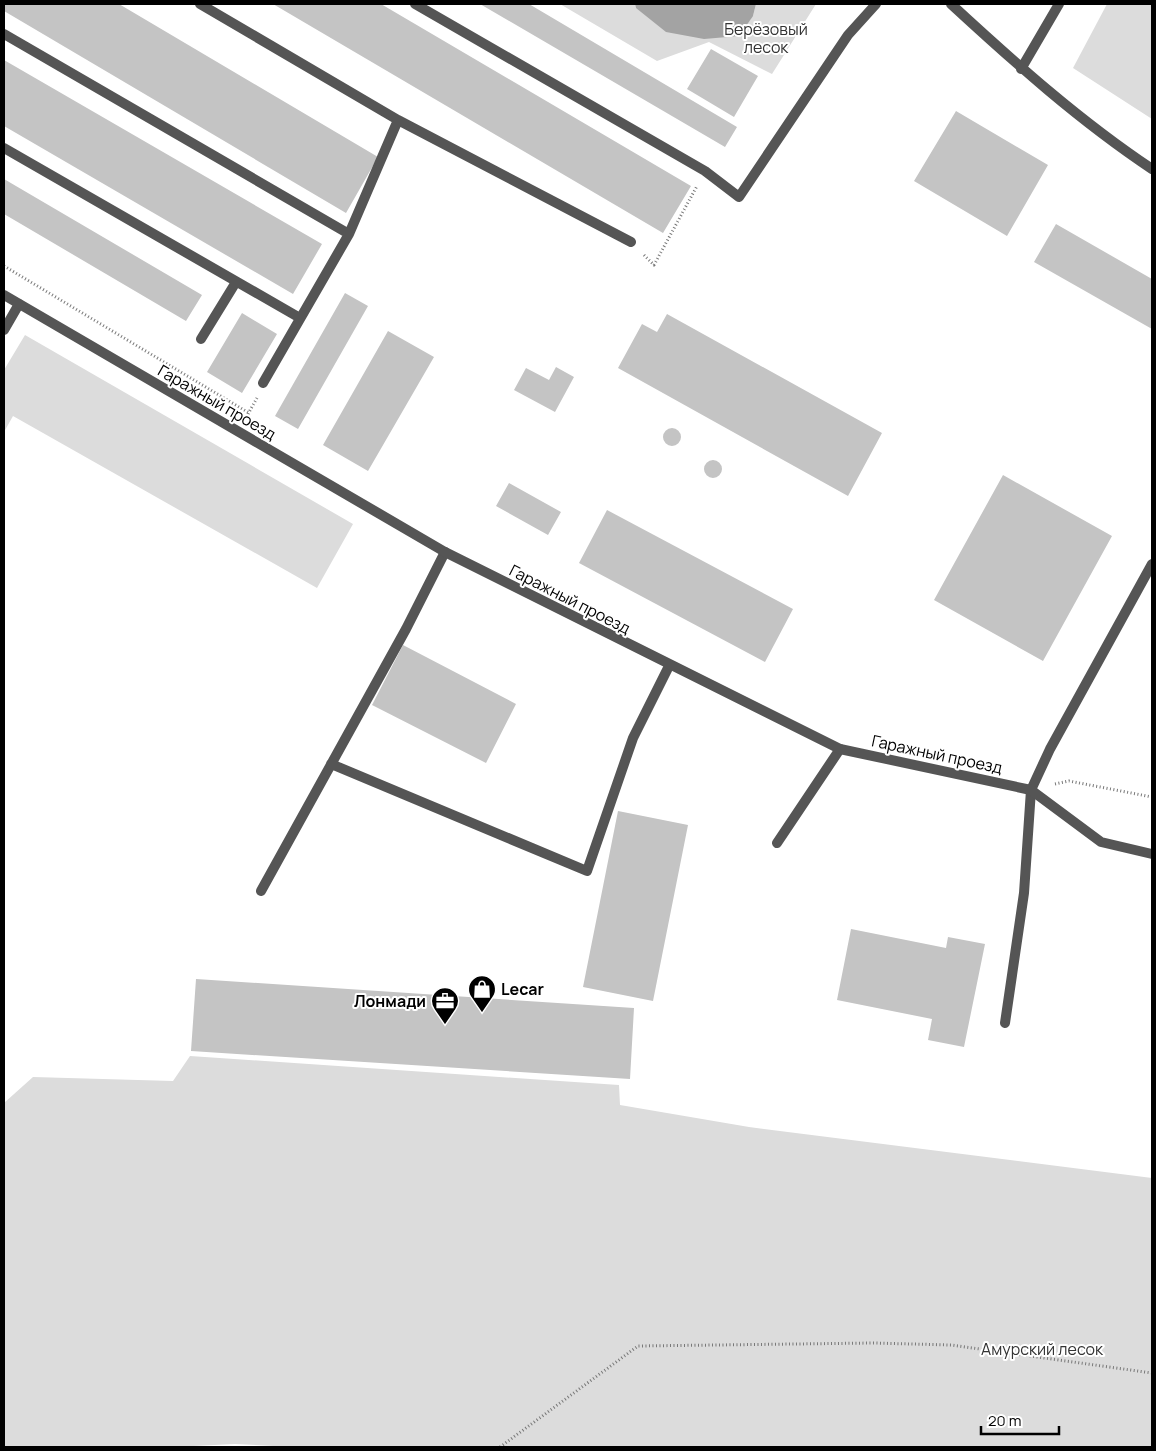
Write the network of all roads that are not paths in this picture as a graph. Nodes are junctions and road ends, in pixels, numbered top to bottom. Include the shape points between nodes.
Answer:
1 (200, 4) edge
2 (415, 4) edge
3 (876, 4) edge
4 (951, 4) edge
5 (1059, 4) edge
6 (4, 34) edge
7 (1021, 69) junction
8 (398, 120) junction
9 (4, 148) edge
10 (1152, 169) edge
11 (349, 234) junction
12 (631, 242) road end
13 (236, 282) junction
14 (4, 295) edge
15 (19, 304) junction
16 (300, 318) junction
17 (4, 330) edge
18 (201, 339) dead end
19 (264, 383) road end
20 (445, 552) junction
21 (1152, 564) edge
22 (669, 666) junction
23 (840, 749) junction
24 (331, 764) junction
25 (1031, 790) junction
26 (776, 843) dead end
27 (1152, 854) edge
28 (260, 891) dead end
29 (1005, 1023) dead end

1 - 8 street
2 - 3 street via 705,172 739,196 848,35
4 - 7 street
5 - 7 street
6 - 11 street
7 - 10 street
8 - 11 street
8 - 12 street
9 - 13 street
11 - 16 street
13 - 16 street
13 - 18 street
14 - 15 street, Гаражный проезд
15 - 17 street
15 - 20 street, Гаражный проезд
16 - 19 street
20 - 22 street, Гаражный проезд
20 - 24 street
21 - 25 street via 1050,749
22 - 23 street, Гаражный проезд
22 - 24 street via 633,738 587,871
23 - 25 street, Гаражный проезд
23 - 26 street
24 - 28 street
25 - 27 street, Гаражный проезд via 1101,842
25 - 29 street via 1024,893

